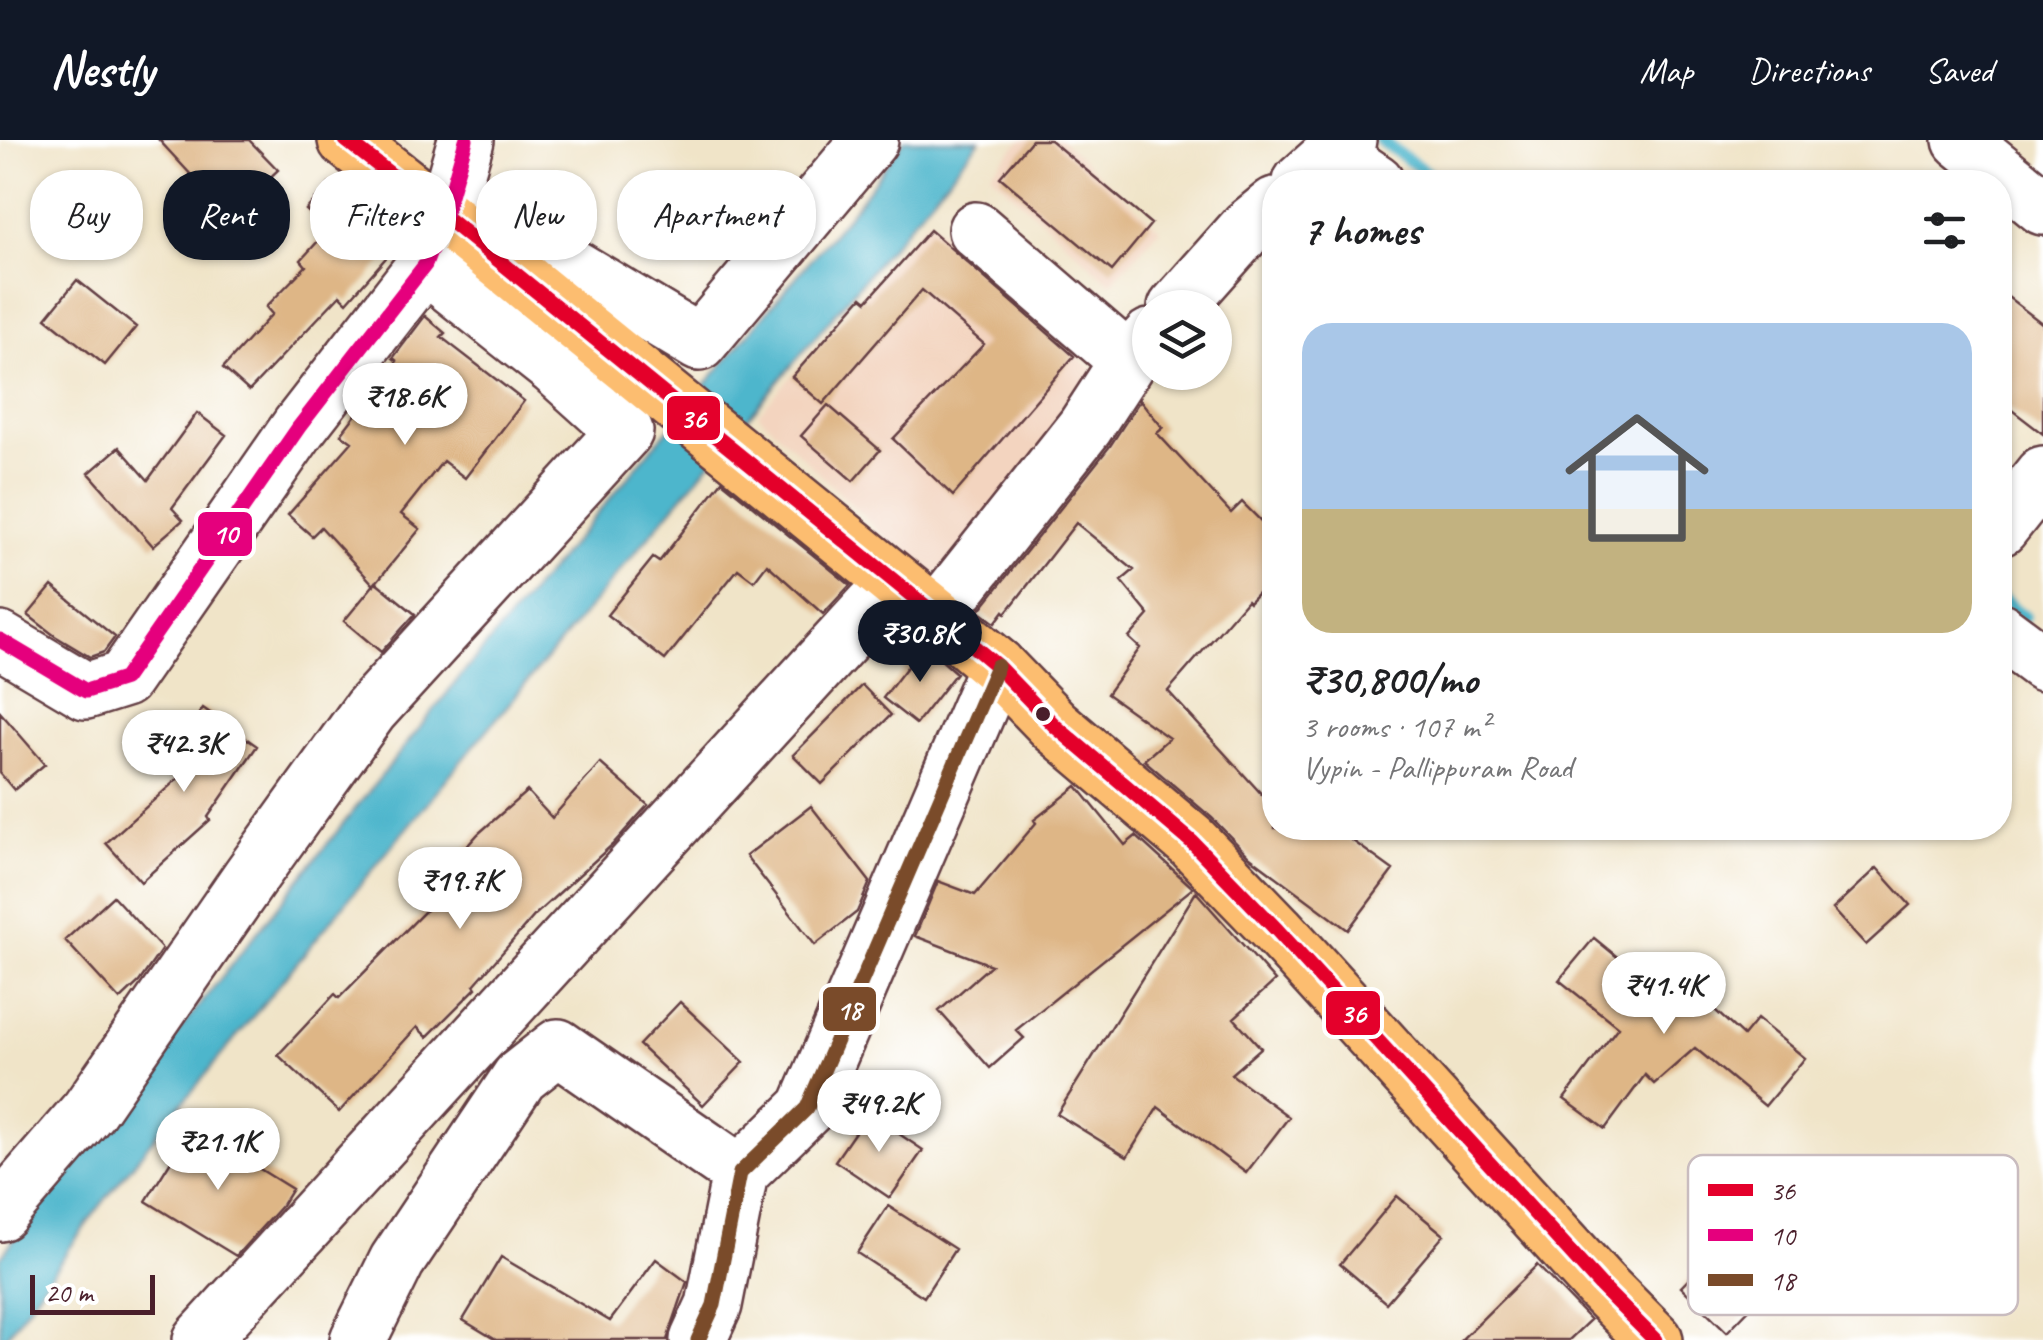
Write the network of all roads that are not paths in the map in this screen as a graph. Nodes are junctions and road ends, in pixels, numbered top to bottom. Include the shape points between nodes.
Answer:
1 (346, 140) edge
2 (466, 140) edge
3 (870, 140) edge
4 (1961, 140) edge
5 (385, 170) edge
6 (1998, 170) edge
7 (456, 175) edge
8 (2012, 182) edge
9 (2043, 207) edge
10 (1262, 216) edge
11 (456, 219) edge
12 (456, 226) edge
13 (976, 230) dead end
14 (427, 260) edge
15 (425, 266) junction
16 (1192, 290) edge
17 (1132, 344) edge
18 (1132, 359) edge
19 (2043, 474) edge
20 (2012, 513) edge
21 (874, 606) dead end
22 (936, 615) junction
23 (0, 640) edge
24 (2012, 640) edge
25 (2043, 663) edge
26 (996, 666) junction
27 (740, 1173) junction
28 (0, 1213) edge
29 (201, 1340) edge
30 (358, 1340) edge
31 (698, 1340) edge
32 (1655, 1340) edge

1 - 5 main road
2 - 7 street
3 - 11 street via 699,343 518,235
4 - 6 street
8 - 9 street
10 - 16 street
12 - 22 main road
13 - 17 street
14 - 15 street
15 - 23 street via 299,426 124,680 86,691
15 - 28 street via 625,431 370,710 89,1110
18 - 22 street
19 - 20 street
21 - 29 street
22 - 26 main road
24 - 25 street
26 - 27 street via 808,1108
26 - 32 main road via 1055,726 1192,842
27 - 30 street via 558,1047 520,1077 398,1261
27 - 31 street via 714,1305

